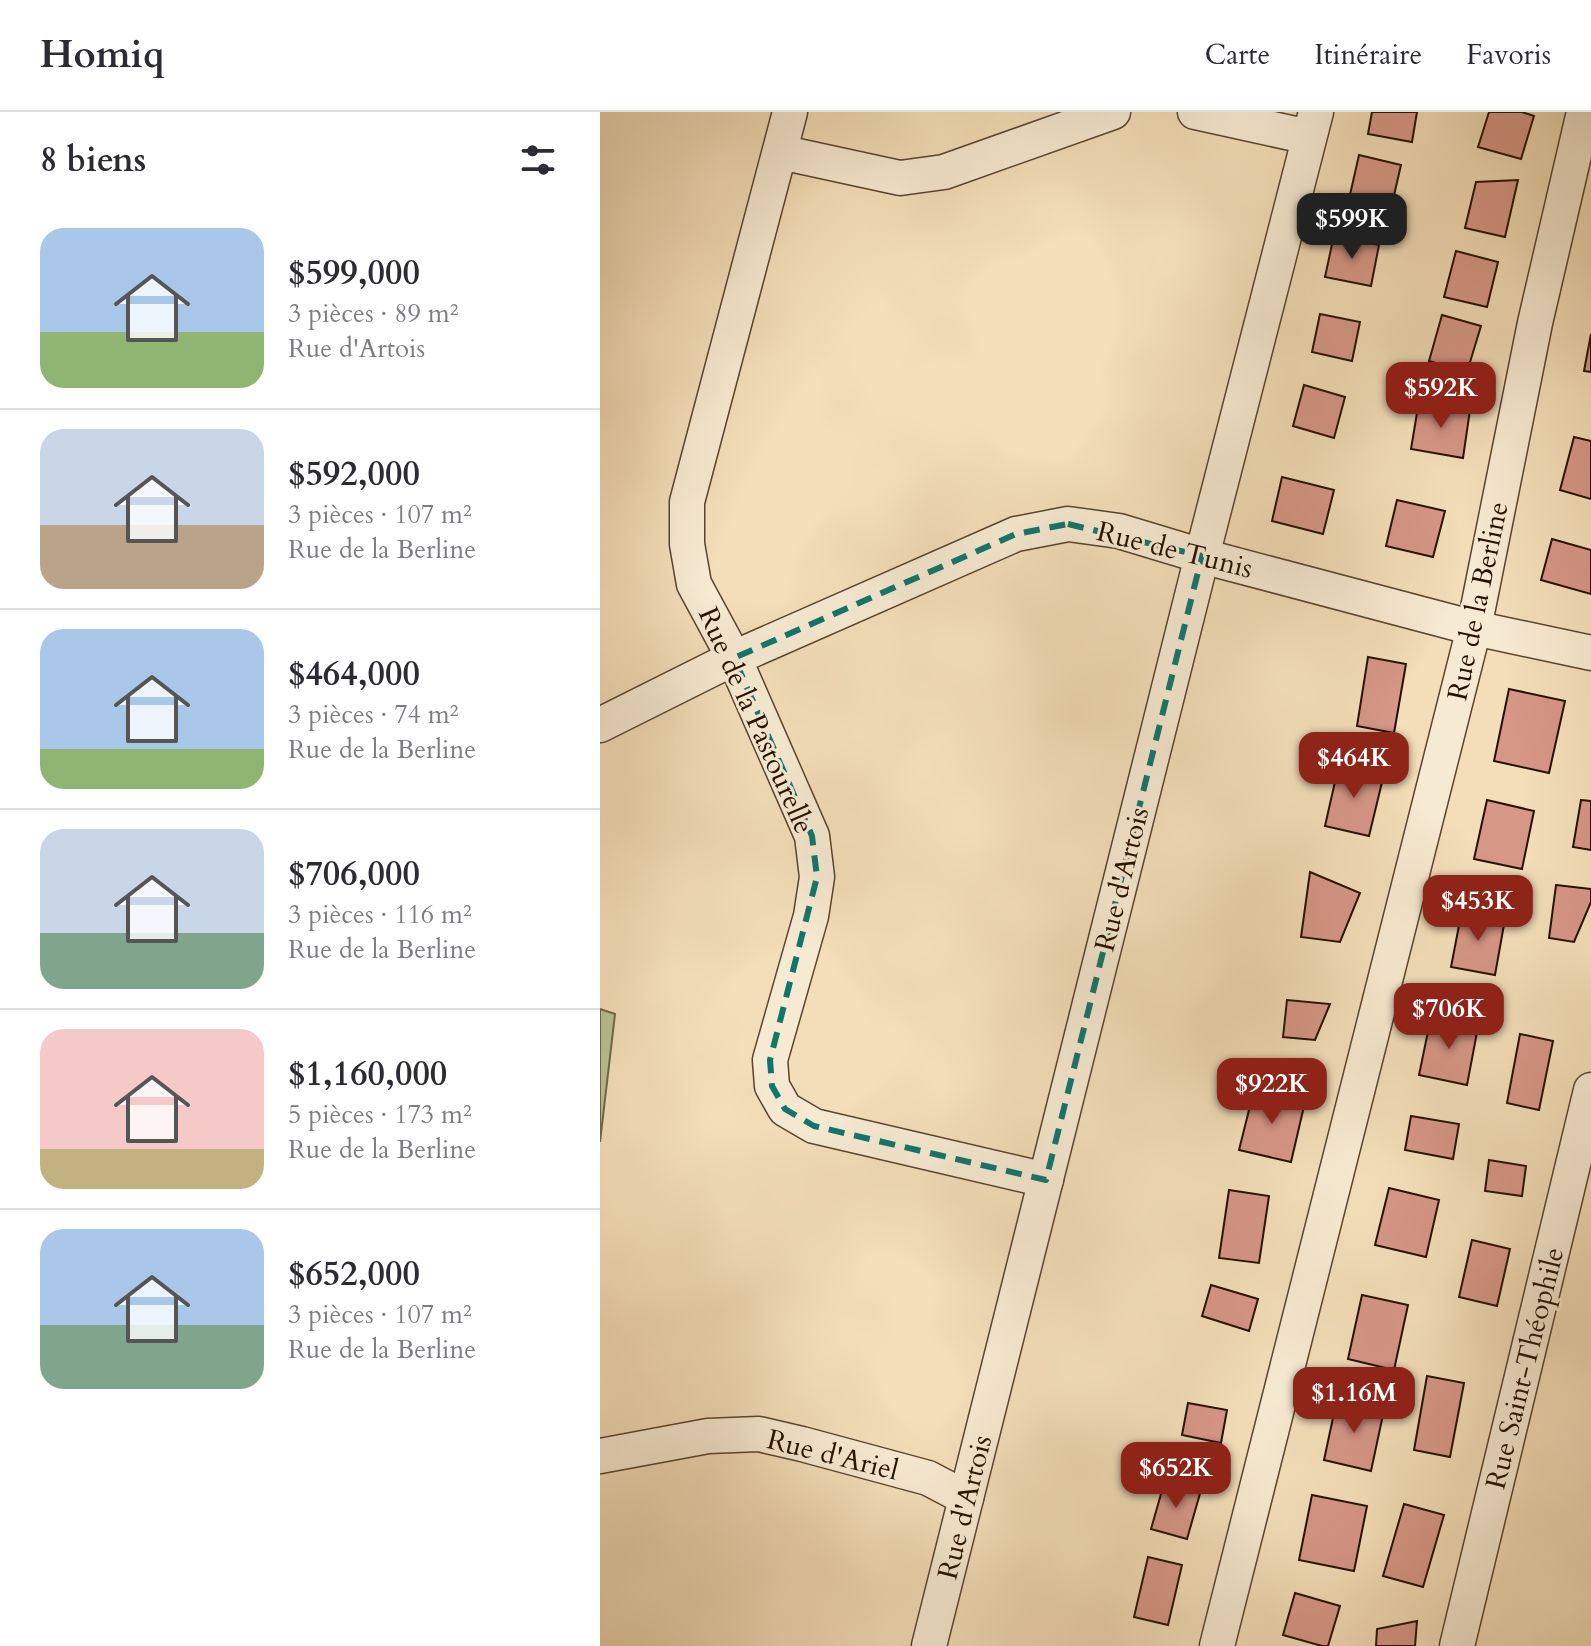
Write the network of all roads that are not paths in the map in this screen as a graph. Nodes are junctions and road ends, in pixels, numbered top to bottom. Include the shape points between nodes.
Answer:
1 (790, 112) edge
2 (1113, 112) edge
3 (1195, 112) edge
4 (1584, 112) edge
5 (1312, 125) edge
6 (780, 152) junction
7 (1202, 556) junction
8 (1474, 628) junction
9 (1591, 653) edge
10 (734, 658) junction
11 (600, 725) edge
12 (1591, 1090) edge
13 (1046, 1180) junction
14 (600, 1456) edge
15 (966, 1498) junction
16 (929, 1646) edge
17 (1217, 1646) edge
18 (1457, 1646) edge

1 - 6 street, Rue de la Pastourelle
2 - 6 street via 944,172 900,178
3 - 5 street
4 - 8 street, Rue de la Berline
5 - 7 street, Rue d'Artois
6 - 10 street, Rue de la Pastourelle via 687,502 694,584
7 - 8 street, Rue de Tunis
7 - 10 street, Rue de Tunis via 1119,531 1068,524 1016,534
7 - 13 street, Rue d'Artois
8 - 9 street, Rue de Tunis
8 - 17 street, Rue de la Berline
10 - 11 street, Rue de Tunis
10 - 13 street, Rue de la Pastourelle via 812,836 817,877 770,1060 778,1098 785,1109 814,1126
12 - 18 street, Rue Saint-Théophile
13 - 15 street, Rue d'Artois
14 - 15 street, Rue d'Ariel via 708,1436 759,1434 928,1478
15 - 16 street, Rue d'Artois

